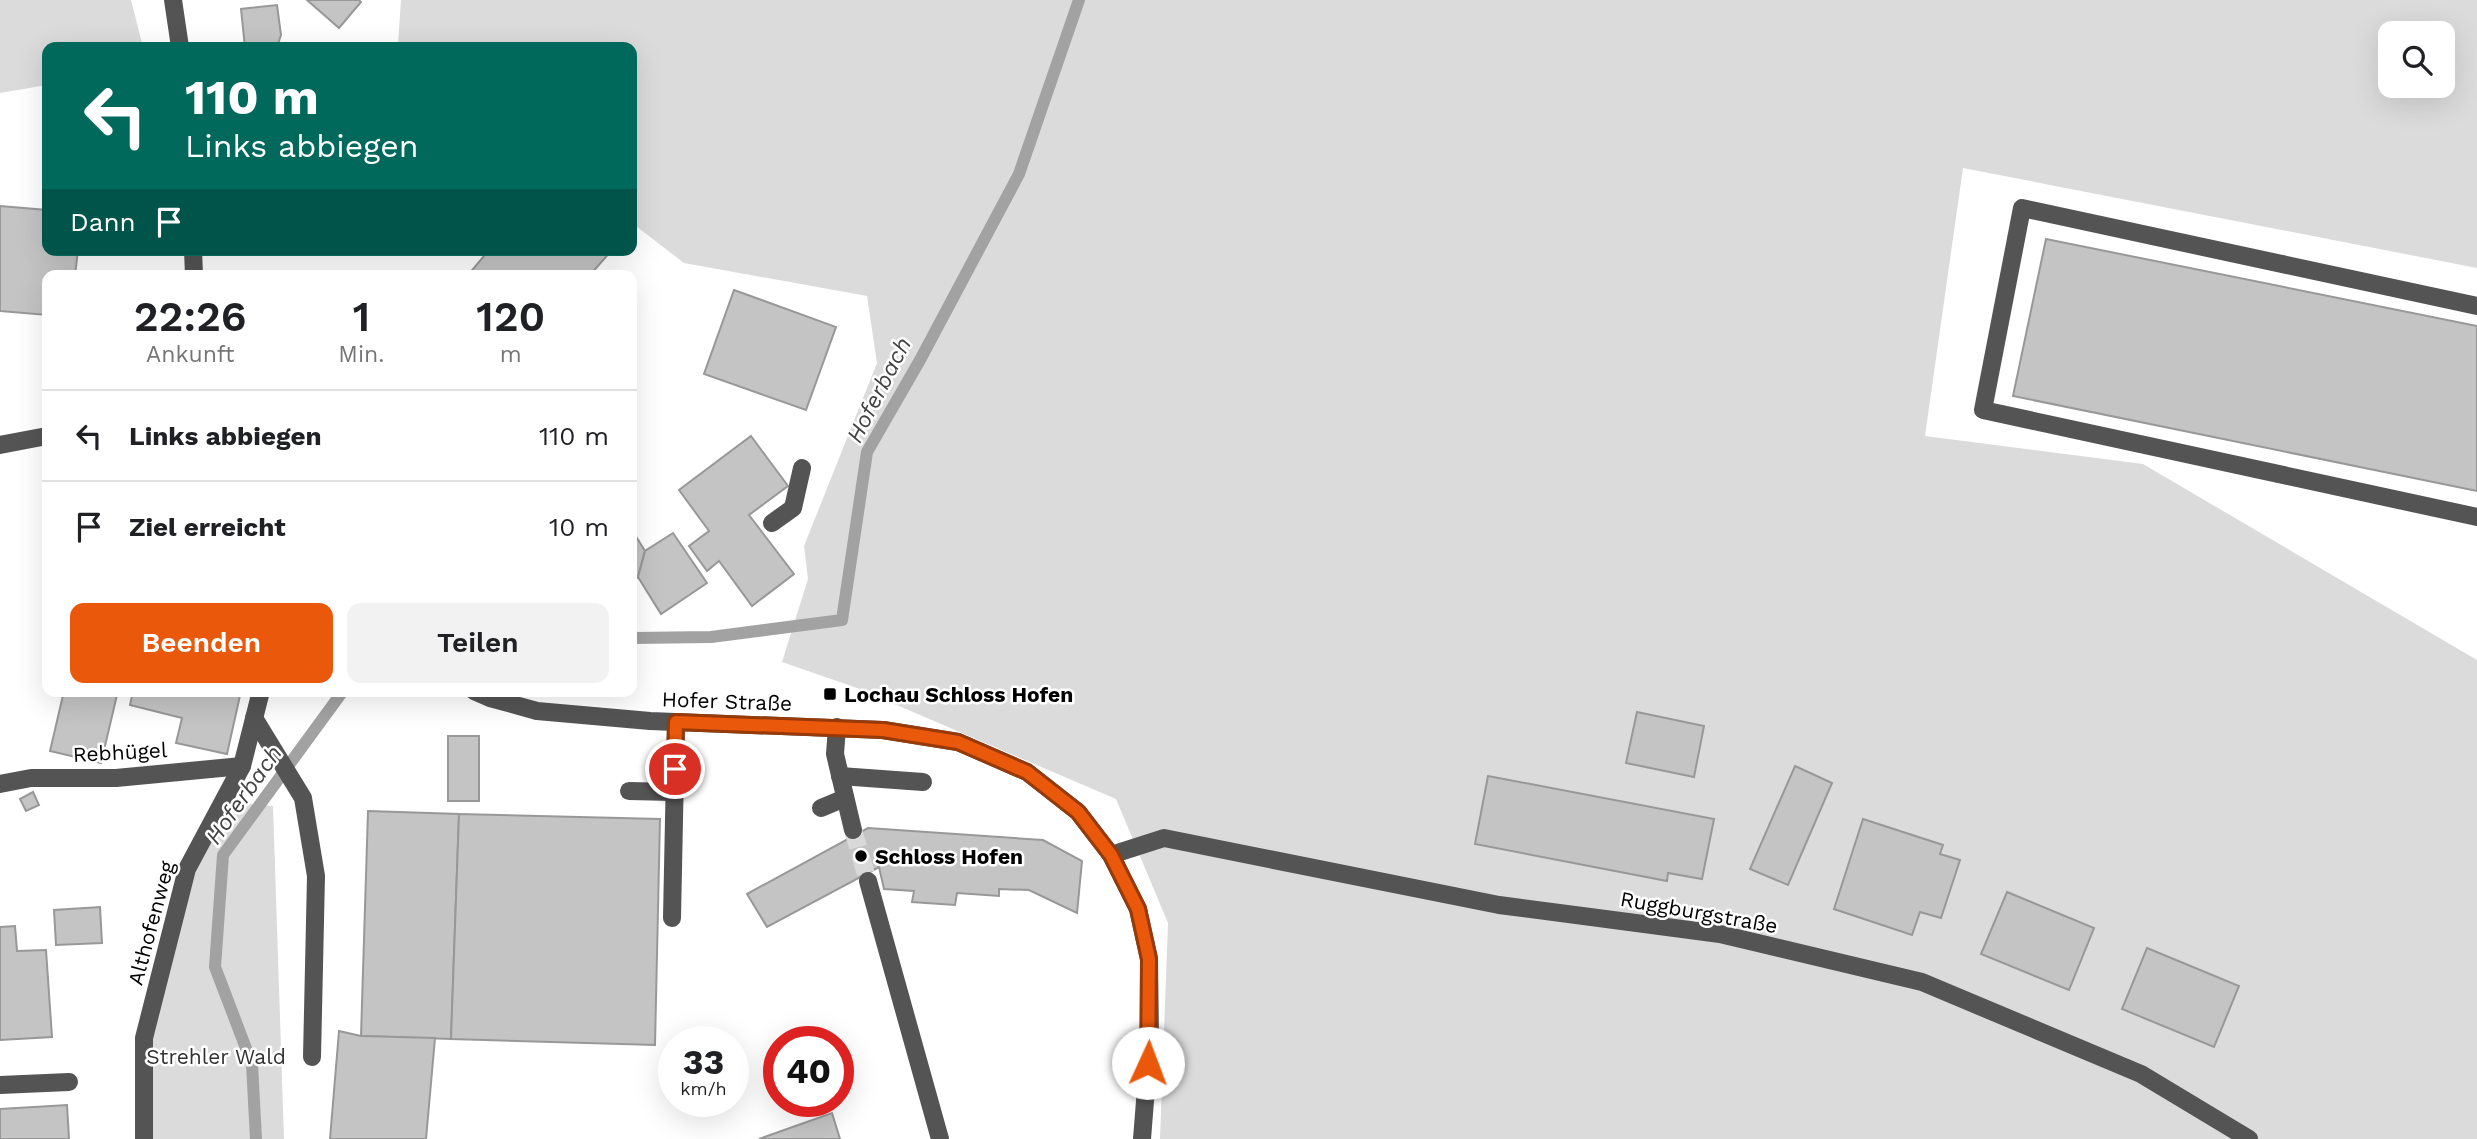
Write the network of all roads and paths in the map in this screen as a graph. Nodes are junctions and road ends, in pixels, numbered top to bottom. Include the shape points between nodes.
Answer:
1 (173, 0) edge
2 (179, 42) edge
3 (2477, 306) edge
4 (42, 437) edge
5 (0, 445) edge
6 (802, 468) dead end
7 (2477, 517) edge
8 (772, 523) dead end
9 (259, 697) edge
10 (488, 697) edge
11 (254, 718) junction
12 (676, 722) junction
13 (837, 727) junction
14 (242, 766) junction
15 (840, 776) junction
16 (923, 782) dead end
17 (0, 784) edge
18 (629, 791) dead end
19 (845, 798) junction
20 (677, 801) junction
21 (821, 808) dead end
22 (853, 830) tunnel mouth
23 (1111, 855) junction
24 (868, 881) tunnel mouth
25 (672, 918) dead end
26 (312, 1057) dead end
27 (69, 1082) dead end
28 (0, 1085) edge
29 (144, 1139) edge
30 (940, 1139) edge
31 (1142, 1139) edge
32 (2249, 1139) edge

1 - 2 street
3 - 7 street via 2022,208 1983,410
4 - 5 street
6 - 8 street via 793,508
9 - 11 street, Althofenweg
10 - 12 street, Hofer Straße via 537,711
11 - 14 street, Althofenweg
11 - 26 street via 303,798 316,876
12 - 13 street, Hofer Straße
12 - 20 street
13 - 15 street via 835,754
13 - 23 street, Hofer Straße via 958,742 1027,772 1078,812
14 - 17 street, Rebhügel via 116,778 31,778
14 - 29 street, Althofenweg via 187,869 144,1038
15 - 16 street
15 - 19 street
18 - 20 street
19 - 21 street
19 - 22 street
20 - 25 street
23 - 31 street, Hofer Straße via 1138,909 1149,959 1150,1038
23 - 32 street, Ruggburgstraße via 1164,838 1499,905 1720,934 1922,982 2141,1074
24 - 30 street
27 - 28 street

